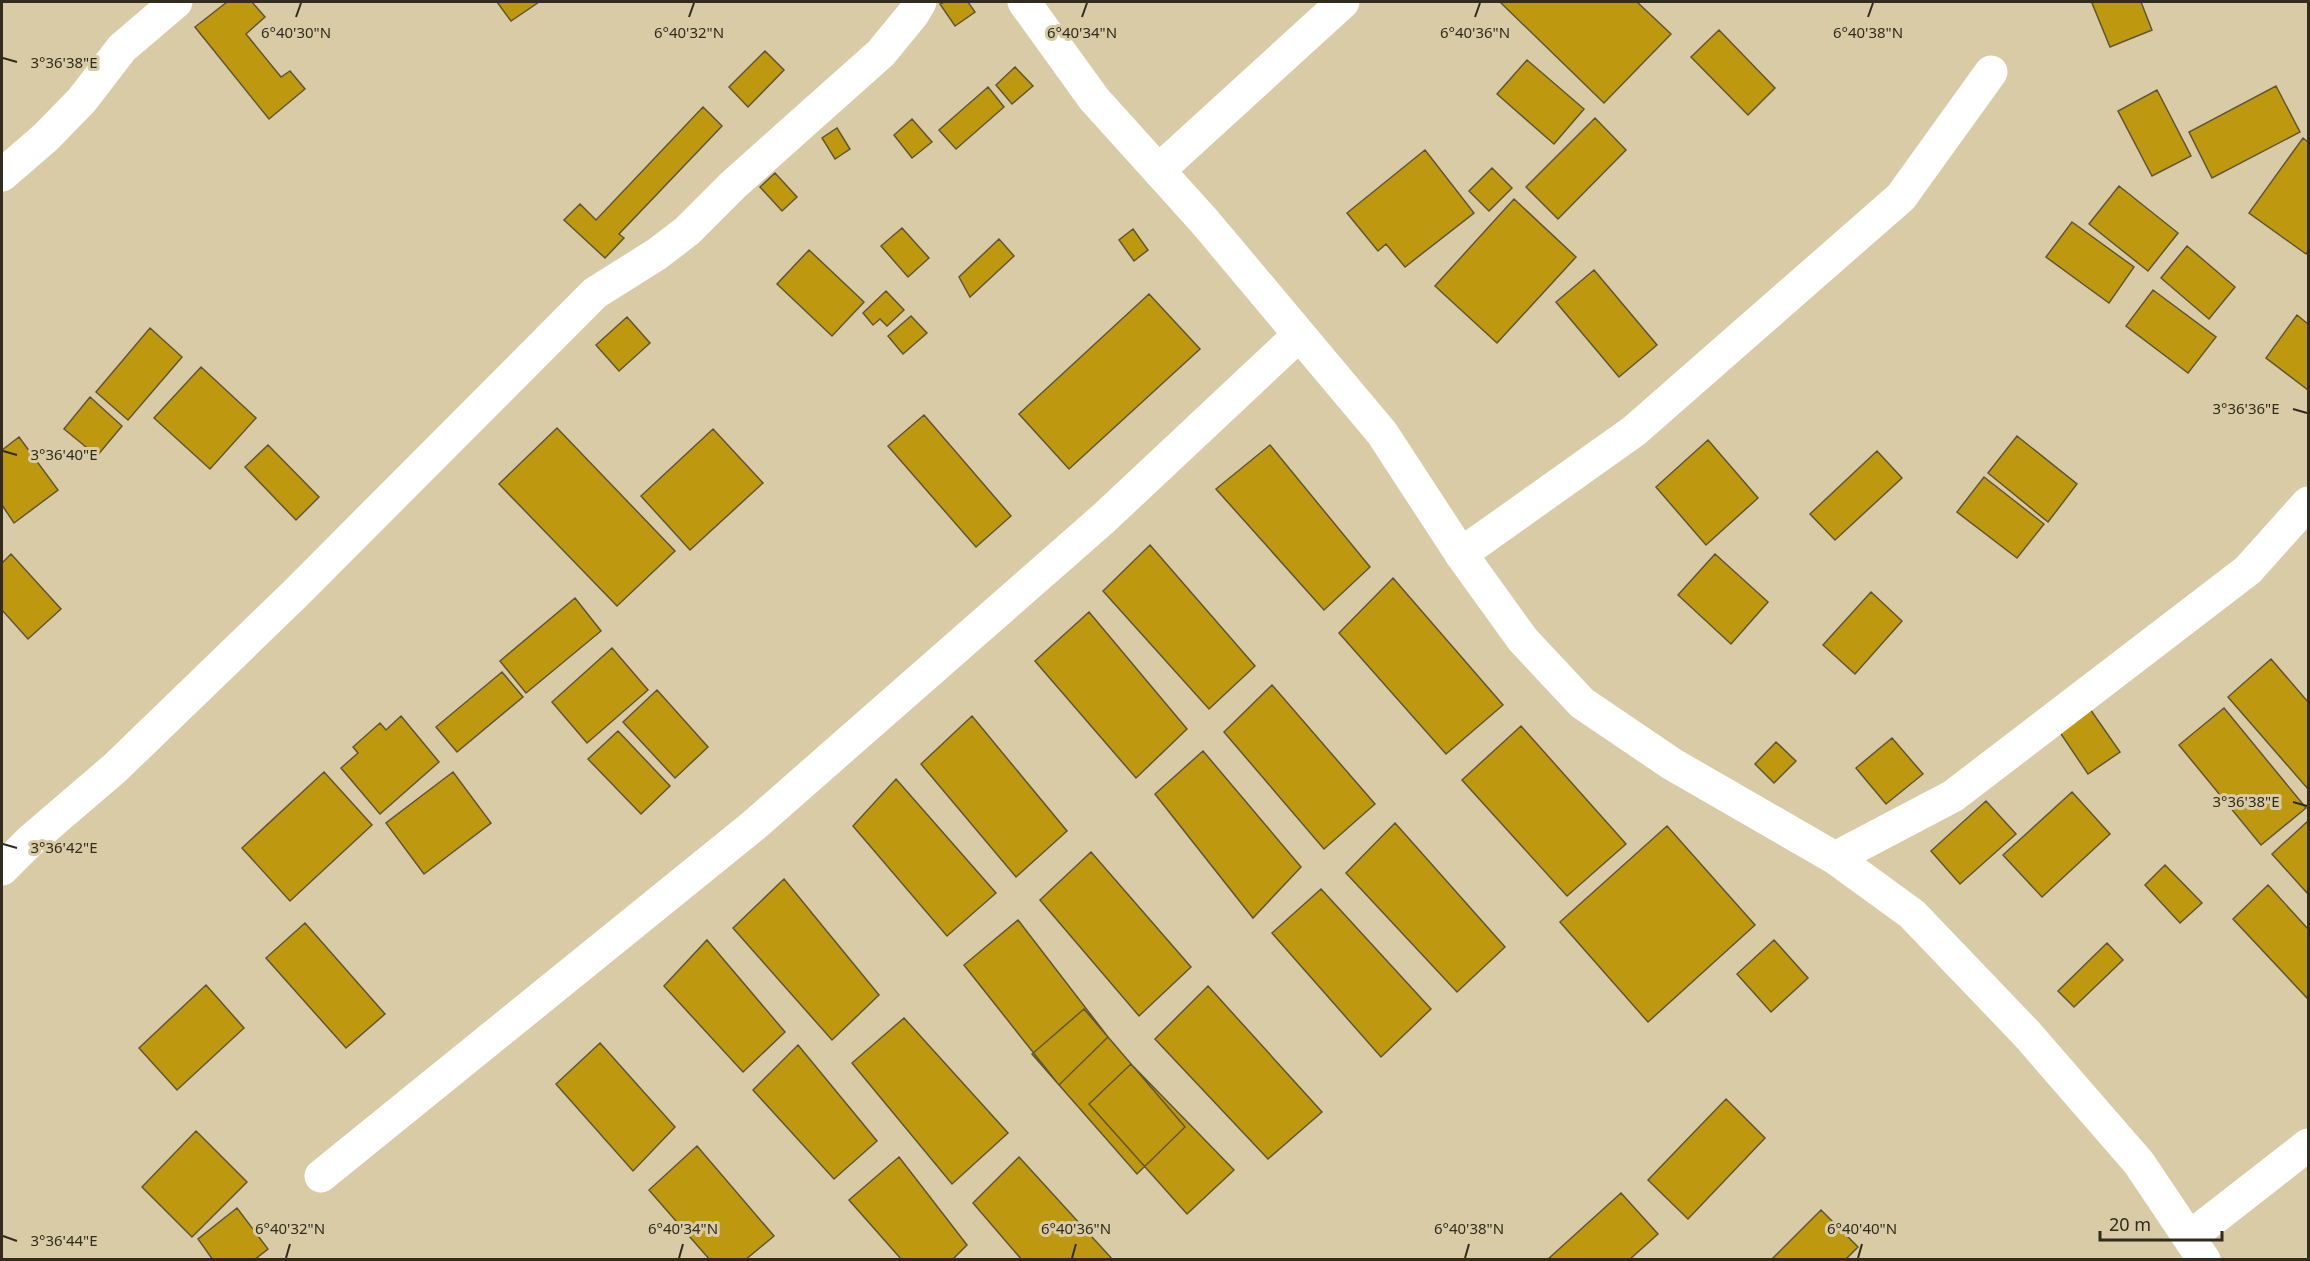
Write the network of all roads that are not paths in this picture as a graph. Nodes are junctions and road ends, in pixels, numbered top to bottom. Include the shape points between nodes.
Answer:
1 (176, 2) edge
2 (920, 2) edge
3 (1024, 2) edge
4 (1342, 2) edge
5 (1991, 72) dead end
6 (1159, 170) junction
7 (2, 175) edge
8 (1299, 335) junction
9 (2308, 503) edge
10 (1461, 554) junction
11 (1835, 858) junction
12 (2, 869) edge
13 (2308, 1145) edge
14 (321, 1176) dead end
15 (2197, 1249) edge

1 - 7 street via 122,48 82,100
2 - 12 street via 881,52 687,231 595,293 295,594 115,768
3 - 6 street via 1094,99
4 - 6 street
5 - 10 street via 1901,197 1634,431
6 - 8 street
8 - 10 street via 1382,433
8 - 14 street via 1104,518 753,826
9 - 11 street via 2248,570 1953,796
10 - 11 street via 1523,640 1582,703 1672,764
11 - 15 street via 1912,914 2027,1034 2139,1163
13 - 15 street

